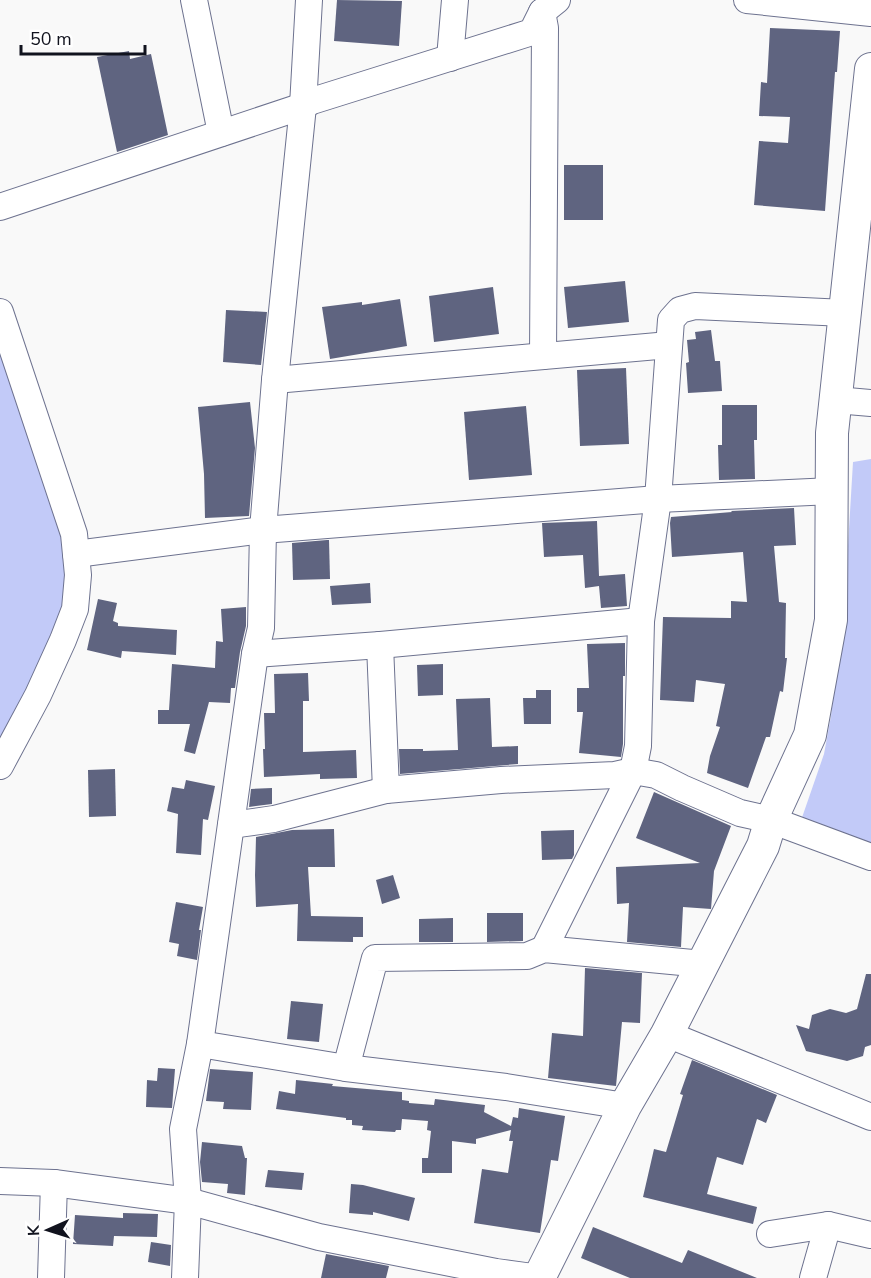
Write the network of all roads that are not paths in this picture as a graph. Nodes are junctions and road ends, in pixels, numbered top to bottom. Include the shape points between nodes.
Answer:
1 (194, 0) edge
2 (309, 0) edge
3 (455, 0) edge
4 (747, 0) edge
5 (549, 6) edge
6 (871, 13) edge
7 (450, 58) junction
8 (871, 69) edge
9 (303, 106) junction
10 (221, 133) junction
11 (0, 207) edge
12 (0, 312) edge
13 (845, 313) junction
14 (669, 345) junction
15 (543, 356) junction
16 (275, 380) junction
17 (836, 399) junction
18 (871, 403) edge
19 (832, 491) junction
20 (658, 499) junction
21 (263, 531) junction
22 (76, 554) junction
23 (641, 621) junction
24 (381, 645) junction
25 (255, 654) junction
26 (0, 766) edge
27 (633, 771) junction
28 (386, 790) junction
29 (771, 820) junction
30 (231, 825) junction
31 (871, 857) edge
32 (544, 950) junction
33 (703, 964) junction
34 (667, 1034) junction
35 (200, 1044) junction
36 (346, 1068) junction
37 (626, 1106) junction
38 (871, 1117) edge
39 (0, 1180) edge
40 (54, 1183) junction
41 (188, 1201) junction
42 (828, 1226) junction
43 (770, 1234) dead end
44 (871, 1235) edge
45 (51, 1278) edge
46 (185, 1278) edge
47 (539, 1278) edge
48 (813, 1278) edge

1 - 10 street
2 - 9 street
3 - 7 street
4 - 6 street
5 - 7 street via 532,32
5 - 15 street via 545,28
7 - 9 street
8 - 13 main road
9 - 10 street
9 - 16 street
10 - 11 street
12 - 22 street via 65,505
13 - 14 street via 695,306 680,310 671,320
13 - 17 main road
14 - 15 street
14 - 20 street
15 - 16 street
16 - 21 street
17 - 18 street
17 - 19 main road
19 - 20 street
19 - 29 main road via 831,620 810,735
20 - 21 street
20 - 23 street
21 - 22 street
21 - 25 street via 262,617
22 - 26 street via 75,609 38,696
23 - 24 street
23 - 27 street via 638,746
24 - 25 street
24 - 28 street
25 - 30 street
27 - 28 street
27 - 29 street via 656,775 740,813
27 - 32 street
28 - 30 street via 274,819
29 - 31 street
29 - 33 main road via 763,846
30 - 35 street
32 - 33 street
32 - 36 street via 527,956 375,958
33 - 34 main road
34 - 37 main road
34 - 38 street
35 - 36 street
35 - 41 street via 183,1129
36 - 37 street
37 - 47 main road
39 - 40 street
40 - 41 street
40 - 45 street
41 - 46 street
41 - 47 street via 320,1237
42 - 43 street
42 - 44 street
42 - 48 street

